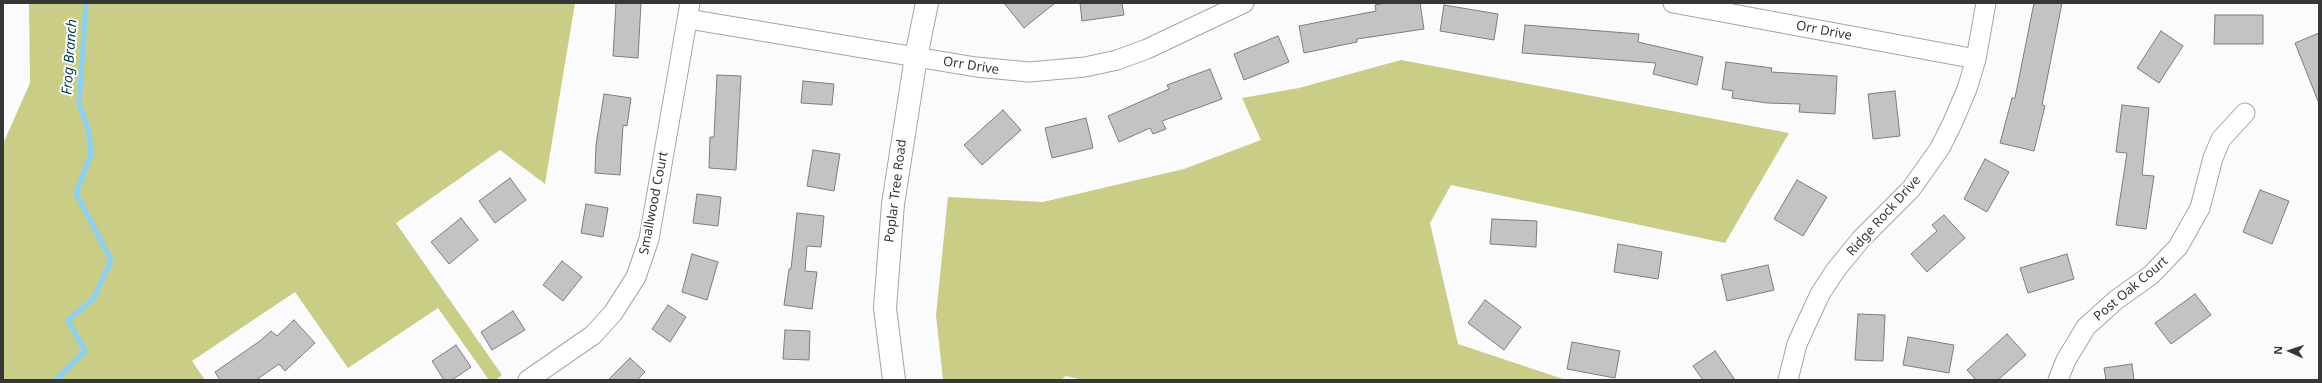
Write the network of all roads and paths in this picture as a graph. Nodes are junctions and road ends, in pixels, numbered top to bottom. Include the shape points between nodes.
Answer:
1 (927, 3) edge
2 (1244, 3) edge
3 (1673, 3) edge
4 (1986, 3) edge
5 (689, 11) edge
6 (916, 57) junction
7 (1976, 60) junction
8 (2245, 113) dead end
9 (533, 379) edge
10 (894, 380) edge
11 (1788, 380) edge
12 (2058, 380) edge

1 - 6 main road, Poplar Tree Road
2 - 6 street, Orr Drive via 1147,49 1085,67 1052,71 1004,71
3 - 7 street, Orr Drive
4 - 7 street, Ridge Rock Drive
5 - 6 street, Orr Drive
5 - 9 street, Smallwood Court via 649,239 636,277 613,313 593,335
6 - 10 main road, Poplar Tree Road via 893,204 886,293 886,316
7 - 11 street, Ridge Rock Drive via 1952,124 1925,170 1893,208 1861,239 1820,294 1797,344
8 - 12 street, Post Oak Court via 2221,139 2213,158 2200,208 2178,247 2151,275 2116,300 2086,327 2069,354

